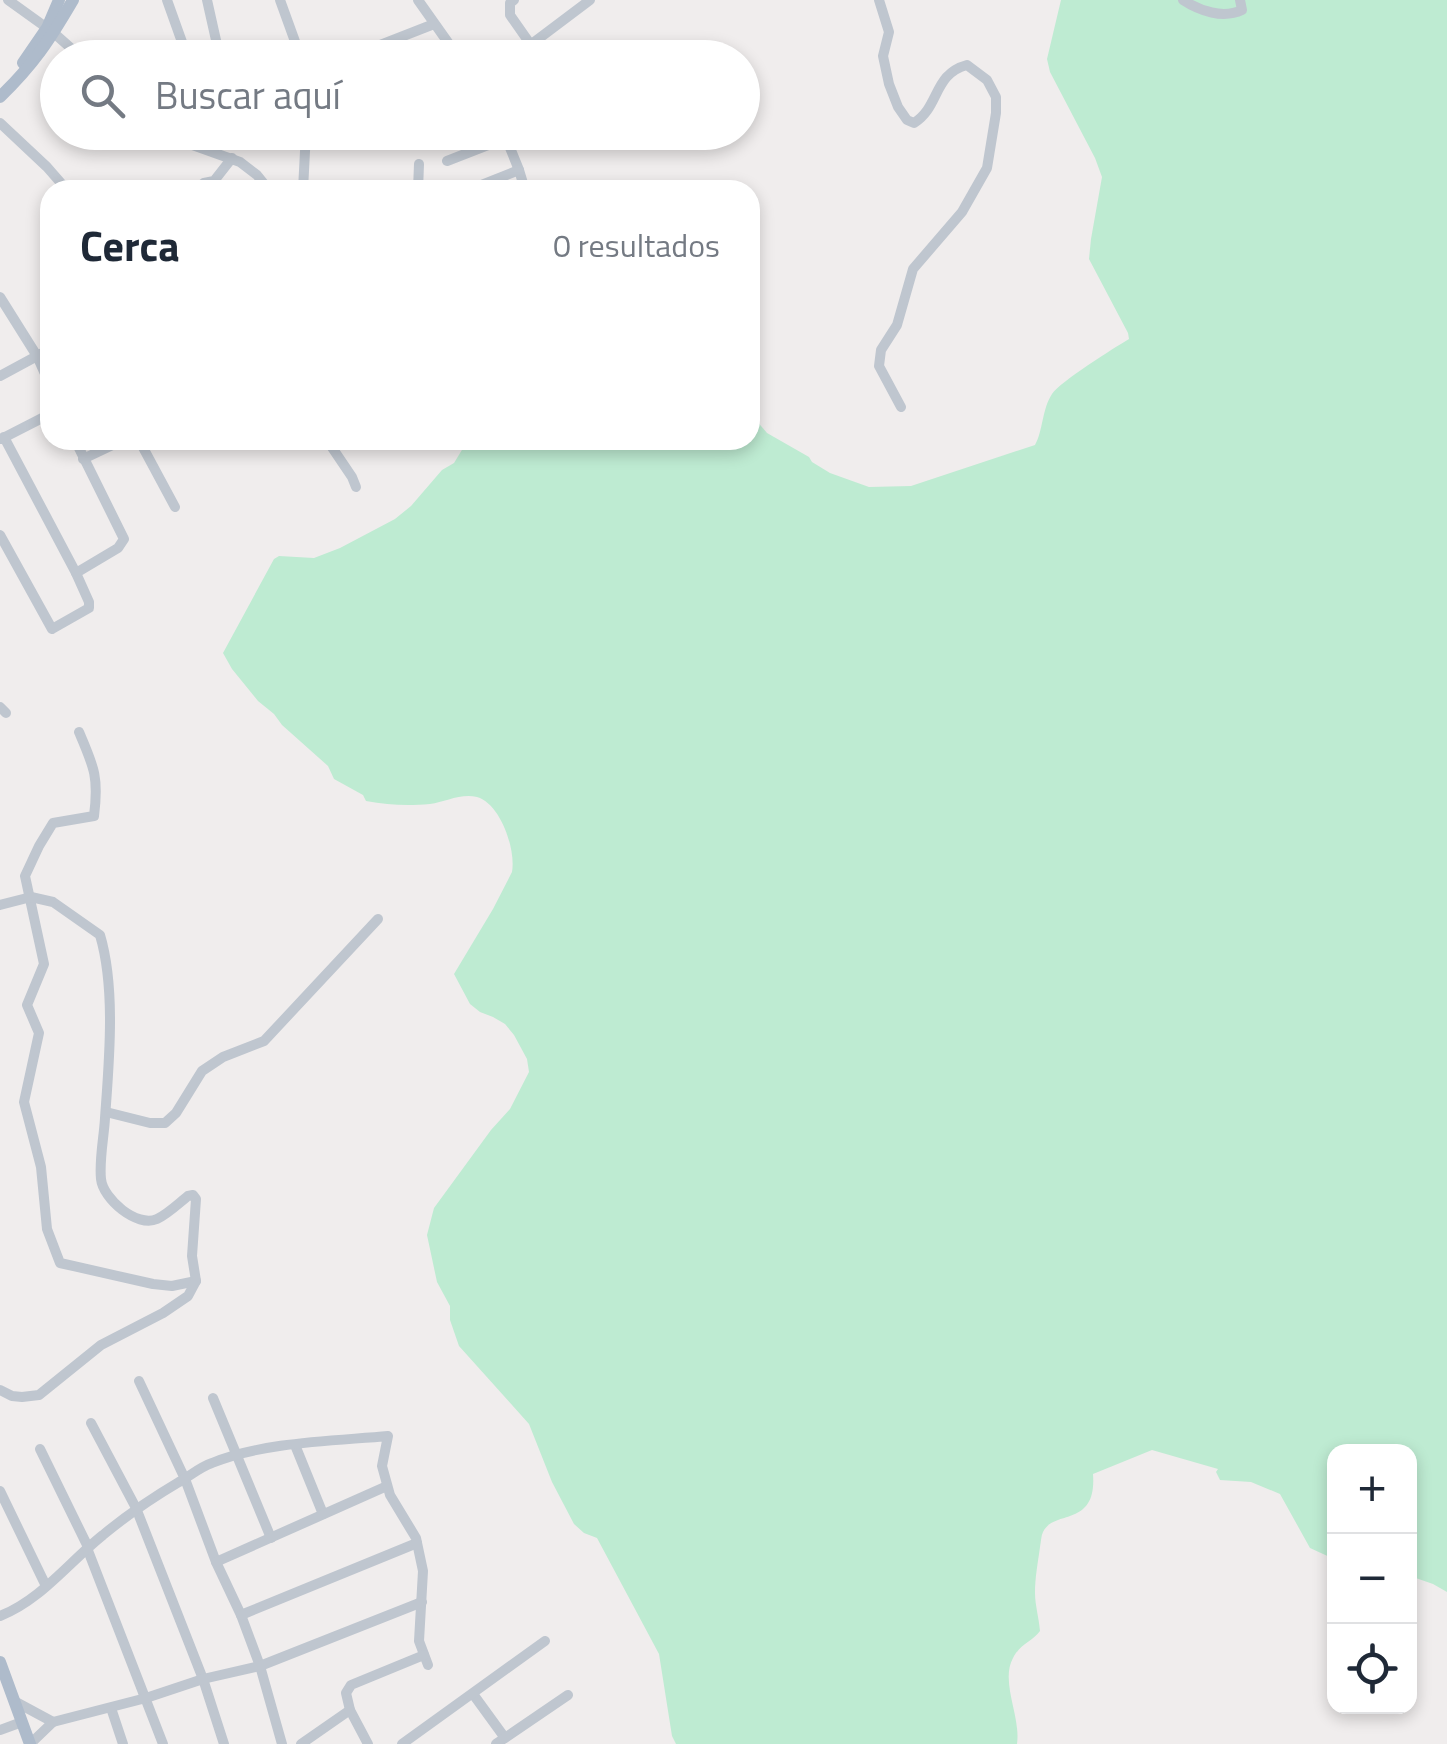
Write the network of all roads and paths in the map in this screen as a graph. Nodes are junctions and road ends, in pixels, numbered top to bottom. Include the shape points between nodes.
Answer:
1 (8, 0) edge
2 (58, 0) edge
3 (73, 0) edge
4 (167, 0) edge
5 (206, 0) edge
6 (280, 0) edge
7 (418, 0) edge
8 (514, 0) edge
9 (590, 0) edge
10 (879, 0) edge
11 (1183, 0) edge
12 (1240, 0) edge
13 (434, 24) junction
14 (51, 31) junction
15 (43, 40) edge
16 (46, 40) edge
17 (62, 40) edge
18 (181, 40) edge
19 (216, 40) edge
20 (294, 40) edge
21 (400, 40) edge
22 (446, 40) edge
23 (527, 40) edge
24 (539, 40) edge
25 (40, 44) edge
26 (40, 50) edge
27 (0, 86) edge
28 (0, 97) edge
29 (0, 123) edge
30 (209, 150) edge
31 (305, 150) edge
32 (470, 150) edge
33 (511, 150) edge
34 (232, 158) junction
35 (447, 160) dead end
36 (419, 164) dead end
37 (519, 170) junction
38 (58, 180) edge
39 (214, 180) edge
40 (260, 180) edge
41 (304, 180) edge
42 (418, 180) edge
43 (494, 180) edge
44 (522, 180) edge
45 (0, 297) edge
46 (40, 354) edge
47 (37, 356) junction
48 (40, 362) edge
49 (0, 376) edge
50 (901, 407) dead end
51 (40, 419) edge
52 (2, 438) edge
53 (79, 450) edge
54 (102, 450) edge
55 (144, 450) edge
56 (334, 450) edge
57 (83, 459) junction
58 (356, 487) dead end
59 (175, 507) dead end
60 (0, 535) edge
61 (76, 573) junction
62 (79, 732) dead end
63 (31, 897) junction
64 (0, 905) edge
65 (378, 919) dead end
66 (106, 1112) junction
67 (196, 1281) junction
68 (139, 1381) dead end
69 (0, 1390) edge
70 (213, 1398) dead end
71 (92, 1423) dead end
72 (296, 1445) junction
73 (40, 1449) dead end
74 (238, 1455) junction
75 (185, 1478) junction
76 (387, 1486) junction
77 (0, 1491) edge
78 (136, 1508) junction
79 (323, 1514) junction
80 (271, 1538) junction
81 (417, 1543) junction
82 (88, 1547) junction
83 (216, 1562) junction
84 (46, 1586) junction
85 (422, 1602) junction
86 (241, 1615) junction
87 (0, 1616) edge
88 (545, 1641) dead end
89 (260, 1666) junction
90 (1, 1669) edge
91 (203, 1680) junction
92 (473, 1694) junction
93 (568, 1695) dead end
94 (146, 1698) junction
95 (14, 1701) junction
96 (111, 1708) junction
97 (350, 1710) junction
98 (22, 1722) junction
99 (54, 1722) junction
100 (0, 1730) edge
101 (500, 1741) edge
102 (30, 1744) edge
103 (123, 1744) edge
104 (162, 1744) edge
105 (224, 1744) edge
106 (282, 1744) edge
107 (301, 1744) edge
108 (368, 1744) edge
109 (402, 1744) edge

1 - 14 street
2 - 14 main road
3 - 14 main road
4 - 18 street
5 - 19 street
6 - 20 street
7 - 13 street
8 - 23 street via 510,16
9 - 24 street
10 - 50 street via 889,32 883,56 889,84 907,120 924,116 948,74 968,65 996,97 987,168 962,212 913,269 897,325 880,350 879,366
11 - 12 street via 1218,14 1242,10
13 - 21 street
13 - 22 street
14 - 15 main road
14 - 16 main road
14 - 17 street
25 - 27 main road
26 - 28 main road
29 - 38 street
30 - 34 street
31 - 41 street
32 - 35 street
33 - 37 street
34 - 39 street
34 - 40 street
36 - 42 street
37 - 43 street
37 - 44 street
45 - 47 street
46 - 47 street
47 - 48 street
47 - 49 street
51 - 52 street
52 - 61 street
53 - 57 street
54 - 57 street
55 - 59 street
56 - 58 street
57 - 61 street via 124,539
60 - 61 street via 52,629 89,608
62 - 63 street via 98,786 94,816 53,823 26,876
63 - 64 street
63 - 66 street via 53,902 100,934 108,970
63 - 67 street via 44,964 27,1005 39,1033 24,1102 41,1168 46,1229 60,1263 154,1284
65 - 66 street via 264,1041 202,1071 165,1123
66 - 67 street via 101,1182 114,1205 148,1221 188,1196 196,1200
67 - 69 street via 188,1296 101,1345 39,1395
68 - 75 street
70 - 74 street
71 - 78 street
72 - 74 street
72 - 76 street via 388,1436 382,1466
72 - 79 street
73 - 82 street
74 - 75 street
74 - 80 street
75 - 78 street
75 - 83 street
76 - 79 street
76 - 81 street
77 - 84 street
78 - 82 street
78 - 91 street
79 - 80 street
80 - 83 street
81 - 85 street
81 - 86 street
82 - 84 street
82 - 94 street
83 - 86 street
84 - 87 street
85 - 89 street
85 - 97 street via 426,1660 352,1685 346,1693
86 - 89 street
88 - 92 street
89 - 91 street
89 - 106 street
90 - 95 main road
91 - 94 street
91 - 105 street
92 - 101 street
92 - 109 street
93 - 101 street
94 - 96 street
94 - 104 street
95 - 98 main road
95 - 99 street
96 - 99 street
96 - 103 street
97 - 107 street
97 - 108 street
98 - 100 street
98 - 102 main road
99 - 102 street

